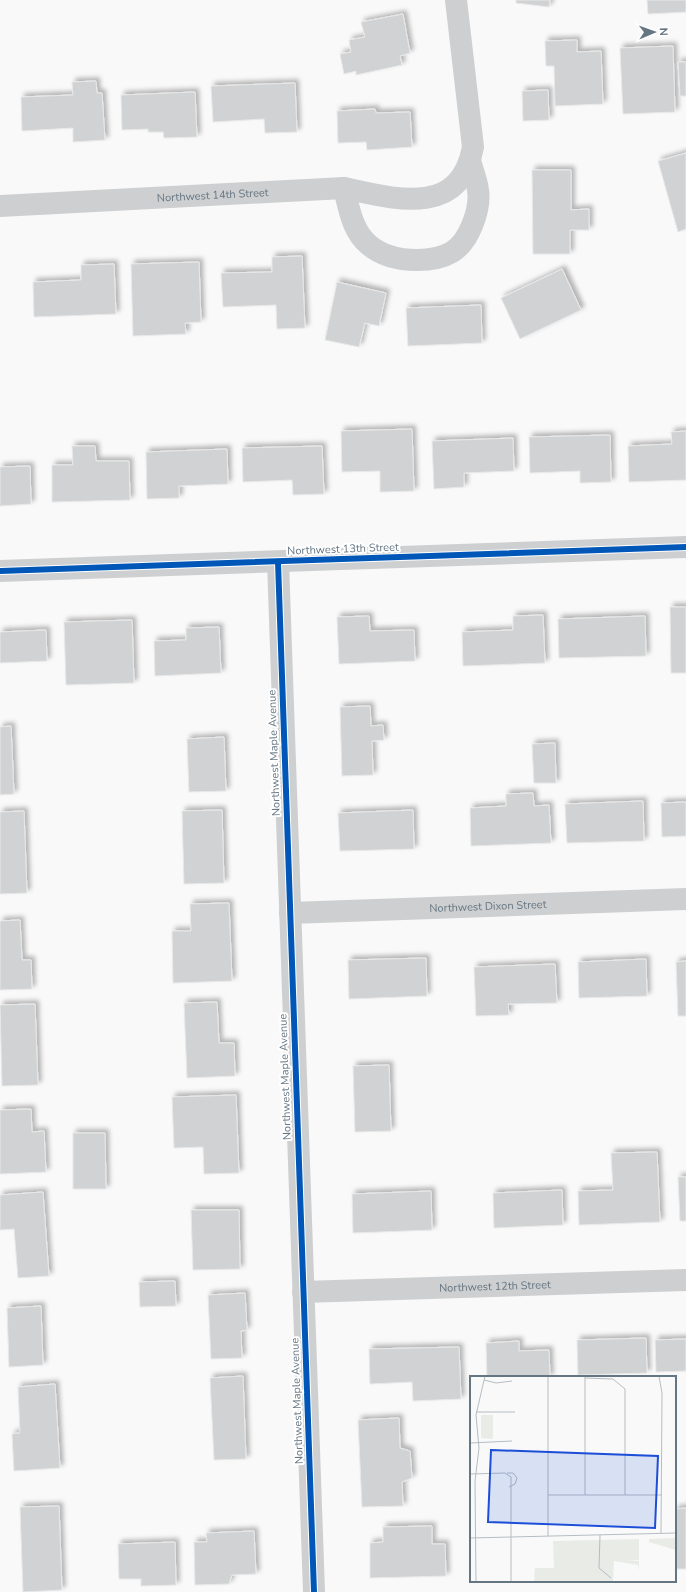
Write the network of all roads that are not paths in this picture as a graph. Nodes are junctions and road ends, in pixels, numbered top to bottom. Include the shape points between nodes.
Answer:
1 (456, 0) edge
2 (470, 161) junction
3 (344, 188) junction
4 (0, 206) edge
5 (686, 547) edge
6 (278, 562) junction
7 (0, 571) edge
8 (686, 899) edge
9 (290, 913) junction
10 (686, 1280) edge
11 (303, 1292) junction
12 (314, 1592) edge

1 - 2 street via 473,147
2 - 3 street, Northwest 14th Street via 464,174 450,190 437,197 389,198
2 - 3 street via 478,191 476,218 460,245 452,252 429,260 406,260 381,253 368,245 354,226
3 - 4 street, Northwest 14th Street
5 - 6 street, Northwest 13th Street
6 - 7 street, Northwest 13th Street
6 - 9 street, Northwest Maple Avenue
8 - 9 street, Northwest Dixon Street
9 - 11 street, Northwest Maple Avenue
10 - 11 street, Northwest 12th Street
11 - 12 street, Northwest Maple Avenue

